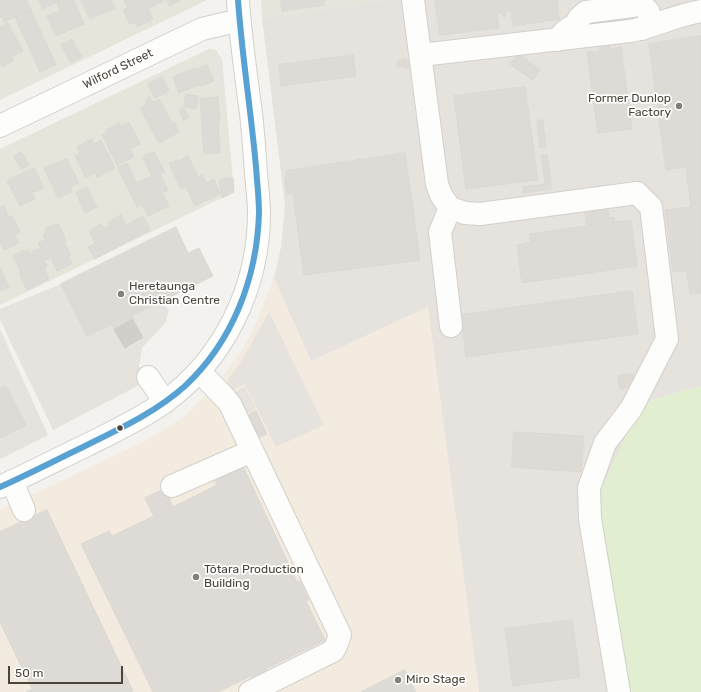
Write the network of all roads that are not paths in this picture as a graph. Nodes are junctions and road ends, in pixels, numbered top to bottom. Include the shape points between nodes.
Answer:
1 (238, 0) edge
2 (413, 0) edge
3 (701, 11) edge
4 (240, 23) junction
5 (635, 36) junction
6 (557, 40) junction
7 (421, 55) junction
8 (0, 126) edge
9 (450, 208) junction
10 (451, 326) dead end
11 (199, 371) junction
12 (148, 377) dead end
13 (165, 402) junction
14 (252, 451) junction
15 (6, 484) edge
16 (172, 486) dead end
17 (24, 510) dead end
18 (250, 692) edge
19 (619, 692) edge

1 - 4 street
2 - 7 street
3 - 5 street
4 - 8 street, Wilford Street via 227,23 202,29
4 - 11 street via 256,167 258,234 254,263 239,310 222,341
5 - 6 street
5 - 6 street via 650,21 647,8 640,5 586,12
6 - 7 street
7 - 9 street via 437,184
9 - 10 street via 440,232
9 - 19 street via 480,214 637,193 652,207 667,339 631,409 605,443 589,488 590,519
11 - 13 street
11 - 14 street via 230,404
12 - 13 street
13 - 15 street via 141,418
14 - 16 street
14 - 18 street via 340,635 332,651
15 - 17 street

